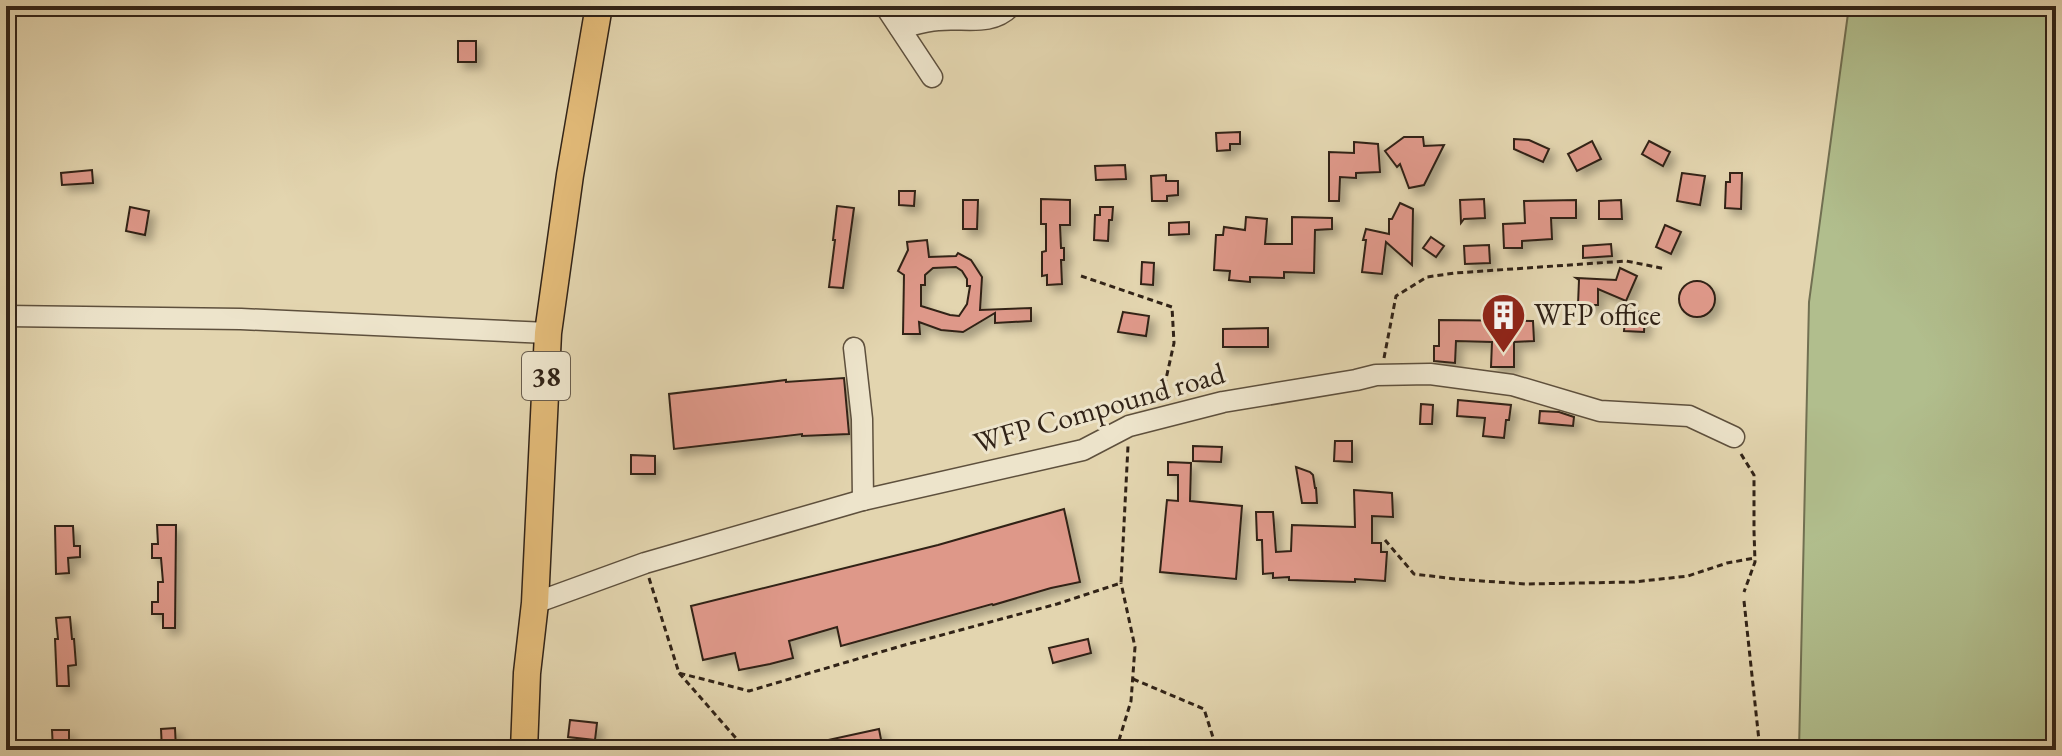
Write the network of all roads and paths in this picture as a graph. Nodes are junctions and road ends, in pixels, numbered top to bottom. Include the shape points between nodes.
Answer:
1 (599, 6) edge
2 (885, 6) edge
3 (1011, 6) edge
4 (900, 28) junction
5 (932, 77) dead end
6 (1666, 269) dead end
7 (1081, 276) dead end
8 (6, 316) edge
9 (548, 333) junction
10 (854, 348) dead end
11 (1376, 375) junction
12 (1129, 426) junction
13 (1732, 436) joint
14 (863, 500) junction
15 (1385, 540) dead end
16 (1755, 558) junction
17 (645, 563) junction
18 (1121, 583) junction
19 (1744, 592) dead end
20 (1744, 601) dead end
21 (535, 603) junction
22 (679, 673) junction
23 (1133, 679) junction
24 (524, 750) edge
25 (743, 750) edge
26 (1116, 750) edge
27 (1217, 750) edge
28 (1760, 750) edge

1 - 9 main road, 38
2 - 4 street
3 - 4 street via 991,19 938,20
4 - 5 street
6 - 11 path via 1626,261 1427,277 1396,296
7 - 12 path via 1172,307 1174,343 1162,397
8 - 9 street via 241,319
9 - 21 main road, 38
10 - 14 street
11 - 12 street, WFP Compound road via 1223,402
11 - 13 street, WFP Compound road via 1430,374 1512,385 1600,411 1689,416
12 - 14 street, WFP Compound road via 1083,450
12 - 18 path
13 - 16 path via 1754,475
14 - 17 street, WFP Compound road
15 - 16 path via 1414,574 1525,584 1688,576
16 - 19 path
17 - 21 street, WFP Compound road
17 - 22 path
18 - 22 path via 749,691
18 - 23 path via 1135,647
20 - 28 path
21 - 24 main road, 38
22 - 25 path
23 - 26 path
23 - 27 path via 1204,709

